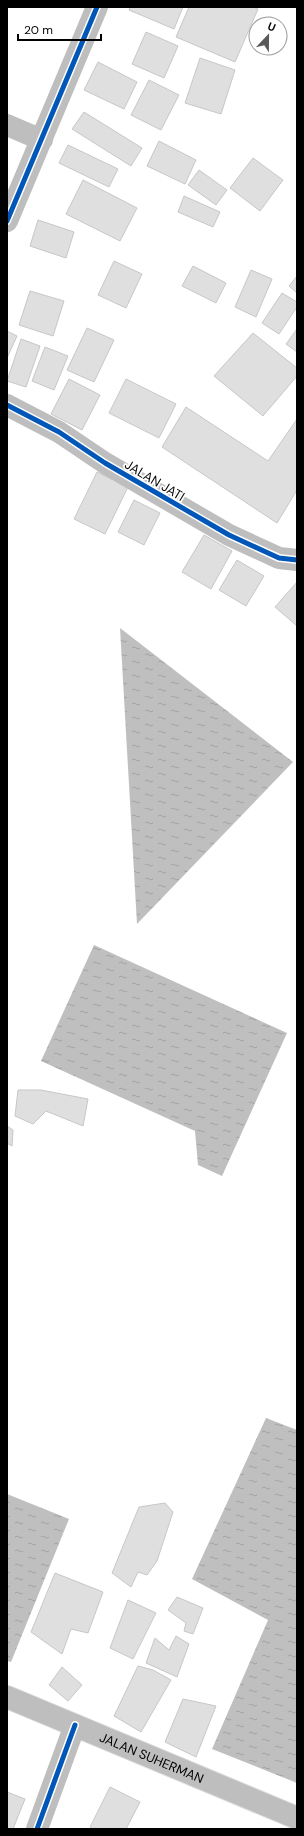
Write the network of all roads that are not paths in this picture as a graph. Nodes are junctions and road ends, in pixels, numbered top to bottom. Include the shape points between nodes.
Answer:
1 (97, 7) edge
2 (7, 125) edge
3 (42, 140) junction
4 (7, 221) edge
5 (7, 405) edge
6 (297, 560) edge
7 (7, 1697) edge
8 (75, 1725) junction
9 (297, 1818) edge
10 (37, 1829) edge

1 - 3 street
2 - 3 street
3 - 4 street
5 - 6 street, JALAN JATI via 60,432 132,479 229,535 278,558
7 - 8 street, JALAN SUHERMAN
8 - 9 street, JALAN SUHERMAN
8 - 10 street

